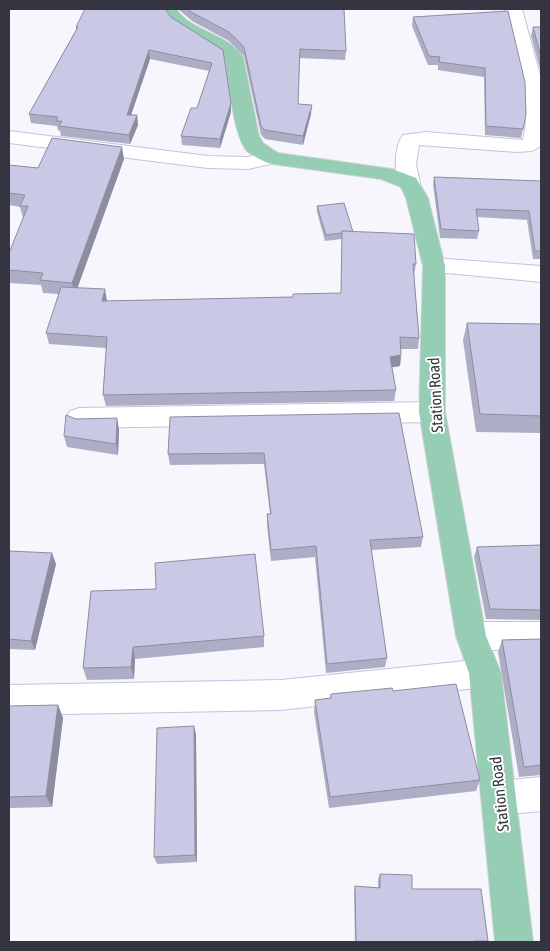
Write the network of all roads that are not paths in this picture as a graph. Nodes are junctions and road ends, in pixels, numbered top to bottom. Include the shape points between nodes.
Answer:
1 (168, 9) edge
2 (514, 9) edge
3 (9, 137) edge
4 (272, 158) junction
5 (409, 183) junction
6 (434, 266) junction
7 (541, 274) edge
8 (432, 412) junction
9 (79, 418) edge
10 (471, 636) junction
11 (541, 636) edge
12 (485, 673) junction
13 (9, 700) edge
14 (541, 794) edge
15 (499, 798) junction
16 (514, 942) edge

1 - 4 main road via 171,16 181,23 228,48 234,57 249,136 256,147
2 - 5 street via 530,65 537,133 532,145 515,147 434,137 410,139 406,165
3 - 4 street via 208,162 248,163
4 - 5 main road via 386,173
5 - 6 main road, Station Road via 417,198
6 - 7 street
6 - 8 main road, Station Road
8 - 9 street
8 - 10 main road, Station Road
10 - 11 street
10 - 12 main road, Station Road
12 - 13 street via 281,695
12 - 15 main road, Station Road
14 - 15 street
15 - 16 main road, Station Road

